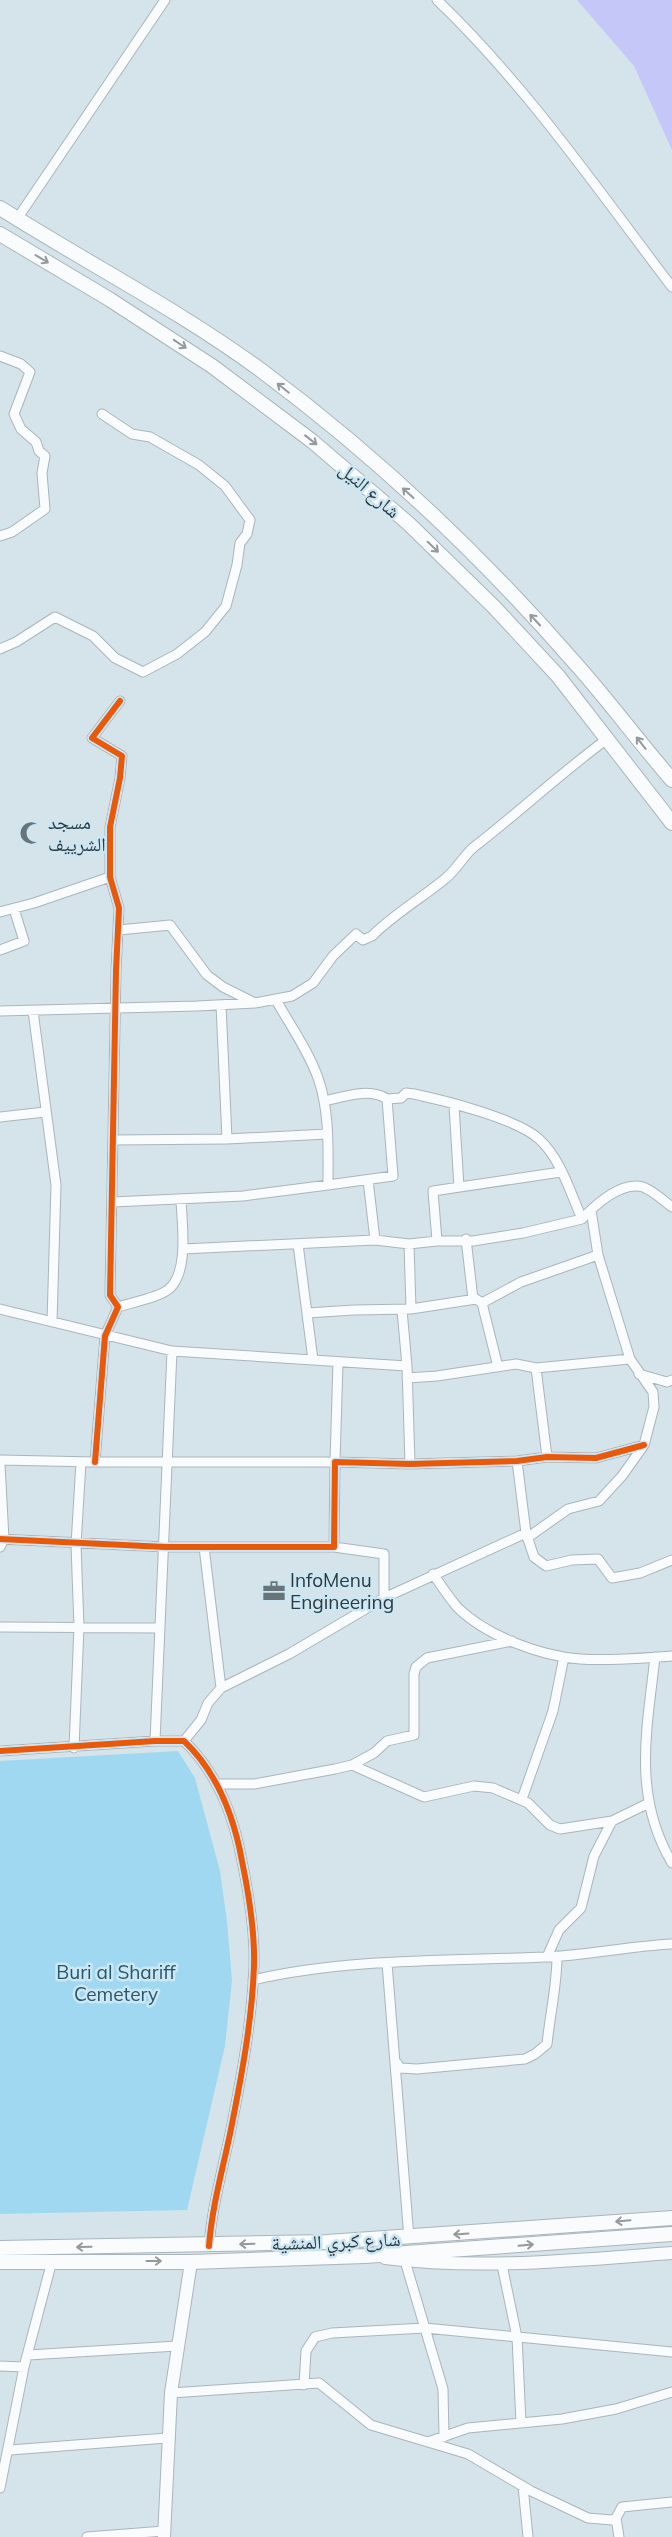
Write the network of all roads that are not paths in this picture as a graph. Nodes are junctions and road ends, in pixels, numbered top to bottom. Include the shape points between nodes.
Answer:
1 (165, 0) edge
2 (437, 0) edge
3 (0, 208) edge
4 (17, 219) junction
5 (0, 234) edge
6 (672, 287) edge
7 (0, 356) edge
8 (102, 414) dead end
9 (0, 536) edge
10 (0, 649) edge
11 (120, 701) dead end
12 (607, 739) junction
13 (672, 780) edge
14 (669, 815) edge
15 (110, 877) junction
16 (14, 910) junction
17 (0, 912) edge
18 (119, 930) junction
19 (0, 950) edge
20 (276, 1000) junction
21 (255, 1003) junction
22 (221, 1004) junction
23 (116, 1008) junction
24 (33, 1011) junction
25 (0, 1012) edge
26 (387, 1099) junction
27 (324, 1101) junction
28 (454, 1106) junction
29 (45, 1112) junction
30 (0, 1117) edge
31 (327, 1134) junction
32 (227, 1139) junction
33 (113, 1140) junction
34 (561, 1172) junction
35 (368, 1180) junction
36 (328, 1185) junction
37 (460, 1187) junction
38 (181, 1200) junction
39 (112, 1202) junction
40 (672, 1207) edge
41 (591, 1210) junction
42 (582, 1219) junction
43 (466, 1239) junction
44 (375, 1240) junction
45 (437, 1241) junction
46 (298, 1244) junction
47 (409, 1244) junction
48 (183, 1249) junction
49 (598, 1255) junction
50 (472, 1299) junction
51 (482, 1303) junction
52 (118, 1307) junction
53 (0, 1310) edge
54 (407, 1310) junction
55 (307, 1314) junction
56 (52, 1322) junction
57 (104, 1336) junction
58 (172, 1351) junction
59 (313, 1360) junction
60 (630, 1360) junction
61 (338, 1362) junction
62 (407, 1366) junction
63 (498, 1367) junction
64 (536, 1368) junction
65 (638, 1374) junction
66 (407, 1378) junction
67 (672, 1380) edge
68 (644, 1445) junction
69 (547, 1458) junction
70 (0, 1460) edge
71 (517, 1461) junction
72 (82, 1462) junction
73 (95, 1462) junction
74 (166, 1462) junction
75 (335, 1462) junction
76 (0, 1464) edge
77 (410, 1464) junction
78 (527, 1536) junction
79 (1, 1542) edge
80 (76, 1544) junction
81 (165, 1547) junction
82 (204, 1547) junction
83 (334, 1547) junction
84 (672, 1560) edge
85 (433, 1574) junction
86 (384, 1598) junction
87 (0, 1627) edge
88 (79, 1627) junction
89 (160, 1628) junction
90 (512, 1641) junction
91 (672, 1656) edge
92 (564, 1657) junction
93 (655, 1657) junction
94 (221, 1688) junction
95 (155, 1741) junction
96 (184, 1741) junction
97 (74, 1748) junction
98 (0, 1751) edge
99 (352, 1765) junction
100 (216, 1784) junction
101 (522, 1799) junction
102 (649, 1803) junction
103 (612, 1821) junction
104 (672, 1862) edge
105 (672, 1944) edge
106 (557, 1956) junction
107 (547, 1957) junction
108 (388, 1963) junction
109 (253, 1980) junction
110 (397, 2063) junction
111 (672, 2217) edge
112 (672, 2234) edge
113 (409, 2238) junction
114 (209, 2246) junction
115 (0, 2248) edge
116 (672, 2253) edge
117 (365, 2256) junction
118 (52, 2261) junction
119 (404, 2261) junction
120 (0, 2262) edge
121 (191, 2262) junction
122 (502, 2265) junction
123 (425, 2328) junction
124 (517, 2336) junction
125 (177, 2346) junction
126 (672, 2352) edge
127 (28, 2355) junction
128 (0, 2366) edge
129 (24, 2367) junction
130 (304, 2385) junction
131 (170, 2392) junction
132 (672, 2392) edge
133 (521, 2423) junction
134 (444, 2437) junction
135 (167, 2438) junction
136 (428, 2442) junction
137 (10, 2450) junction
138 (3, 2463) edge
139 (523, 2486) junction
140 (0, 2488) edge
141 (672, 2502) edge
142 (616, 2518) junction
143 (164, 2534) edge
144 (87, 2537) edge
145 (528, 2537) edge
146 (619, 2537) edge

1 - 4 street
2 - 6 street via 475,38 557,134
3 - 4 main road, شارع النيل
13 -> 4 main road, شارع النيل via 581,670 514,597 380,468 263,372 220,342
5 -> 12 main road, شارع النيل via 212,366 365,485 494,607 558,676
7 - 9 street via 22,364 30,372 14,414 21,429 36,442 45,456 42,473 45,509 12,532
8 - 10 street via 132,434 150,437 199,465 225,486 250,520 247,534 240,543 226,606 205,632 177,654 143,672 115,658 93,636 55,617
11 - 15 street via 92,738 122,756 110,827
12 - 14 main road, شارع النيل
12 - 20 street via 473,848 447,877 372,936 363,940 356,934 306,989
15 - 16 street
15 - 18 street via 117,898
16 - 17 street
16 - 19 street via 24,942
18 - 21 street via 170,925 207,975
18 - 23 street
20 - 21 street
20 - 27 street via 310,1060
21 - 22 street
22 - 23 street
22 - 32 street
23 - 24 street
23 - 33 street
24 - 25 street
24 - 29 street
26 - 27 street via 381,1094 361,1093
26 - 28 street via 401,1098 406,1093
26 - 35 street via 394,1173 391,1177
27 - 31 street
28 - 34 street via 490,1115 538,1138
28 - 37 street
29 - 30 street
29 - 56 street via 56,1185
31 - 32 street
31 - 36 street
32 - 33 street
33 - 39 street
34 - 37 street
34 - 42 street
35 - 36 street
35 - 44 street
36 - 38 street
37 - 45 street via 433,1191
38 - 39 street
38 - 48 street
39 - 52 street via 110,1295
40 - 41 street via 642,1187 621,1188
41 - 42 street
41 - 49 street
42 - 43 street via 523,1233 473,1241
43 - 45 street
43 - 50 street
44 - 46 street
44 - 47 street
45 - 47 street
46 - 48 street
46 - 55 street
47 - 54 street
48 - 52 street via 178,1276 168,1290
49 - 51 street via 521,1282
49 - 60 street
50 - 51 street
50 - 54 street
51 - 63 street
52 - 57 street
53 - 56 street
54 - 55 street
54 - 62 street
55 - 59 street
56 - 57 street
57 - 58 street
57 - 73 street
58 - 59 street
58 - 74 street
59 - 61 street
60 - 64 street
60 - 65 street
61 - 62 street
61 - 75 street
62 - 66 street
63 - 64 street via 516,1364
63 - 66 street
64 - 69 street
65 - 67 street via 667,1382
65 - 68 street via 655,1398
66 - 77 street
68 - 69 street via 596,1458
68 - 78 street via 599,1501 568,1509
69 - 71 street
70 - 72 street
71 - 77 street
71 - 78 street
72 - 73 street
72 - 80 street
73 - 74 street
74 - 75 street
74 - 81 street
75 - 77 street
75 - 83 street
76 - 79 street
78 - 84 street via 534,1557 546,1566 598,1559 612,1578 640,1573
78 - 85 street
79 - 80 street
80 - 81 street
80 - 88 street
81 - 82 street
81 - 89 street
82 - 83 street
82 - 94 street
83 - 86 street via 384,1554
85 - 86 street
85 - 90 street via 457,1607
86 - 94 street via 289,1654
87 - 88 street
88 - 89 street
88 - 97 street
89 - 95 street
90 - 92 street
90 - 99 street via 427,1658 416,1667 414,1674 414,1735 387,1741 374,1753
91 - 93 street
92 - 93 street
92 - 101 street via 553,1711
93 - 102 street via 644,1764
94 - 96 street via 208,1702 201,1720
95 - 96 street
95 - 97 street
96 - 100 street via 203,1760
97 - 98 street
99 - 100 street via 254,1784
99 - 101 street via 424,1797 474,1786 494,1788
100 - 109 street via 229,1808 236,1831 249,1894
101 - 103 street via 550,1825 560,1829
102 - 103 street
102 - 104 street via 657,1831
103 - 107 street via 594,1856 581,1908 559,1930
105 - 106 street
106 - 107 street
106 - 110 street via 557,1986 547,2044 535,2054 525,2059 417,2069 400,2068
107 - 108 street
108 - 109 street via 278,1974
108 - 110 street
109 - 114 street via 244,2059 216,2189
110 - 113 street
111 -> 113 main road, شارع كبري المنشية
117 -> 112 main road, شارع كبري المنشية
113 -> 114 main road, شارع كبري المنشية
114 -> 115 main road, شارع كبري المنشية
116 - 122 street
117 - 119 street
117 - 121 main road, شارع كبري المنشية
118 - 120 main road, شارع كبري المنشية
118 -> 121 main road, شارع كبري المنشية
118 - 127 street
119 - 122 street
119 - 123 street
121 - 125 street
122 - 124 street
123 - 124 street
123 - 130 street via 332,2333 315,2337 306,2351
123 - 134 street via 443,2389
124 - 126 street
124 - 133 street
125 - 127 street
125 - 131 street
127 - 129 street
128 - 129 street
129 - 137 street
130 - 131 street
130 - 136 street via 319,2383 371,2425
131 - 135 street
132 - 133 street via 616,2409
133 - 134 street via 468,2428
134 - 136 street
135 - 137 street
135 - 143 street
136 - 139 street via 468,2454
137 - 138 street
138 - 140 street
139 - 142 street via 588,2518
139 - 145 street
141 - 142 street via 622,2507
142 - 146 street
143 - 144 street

